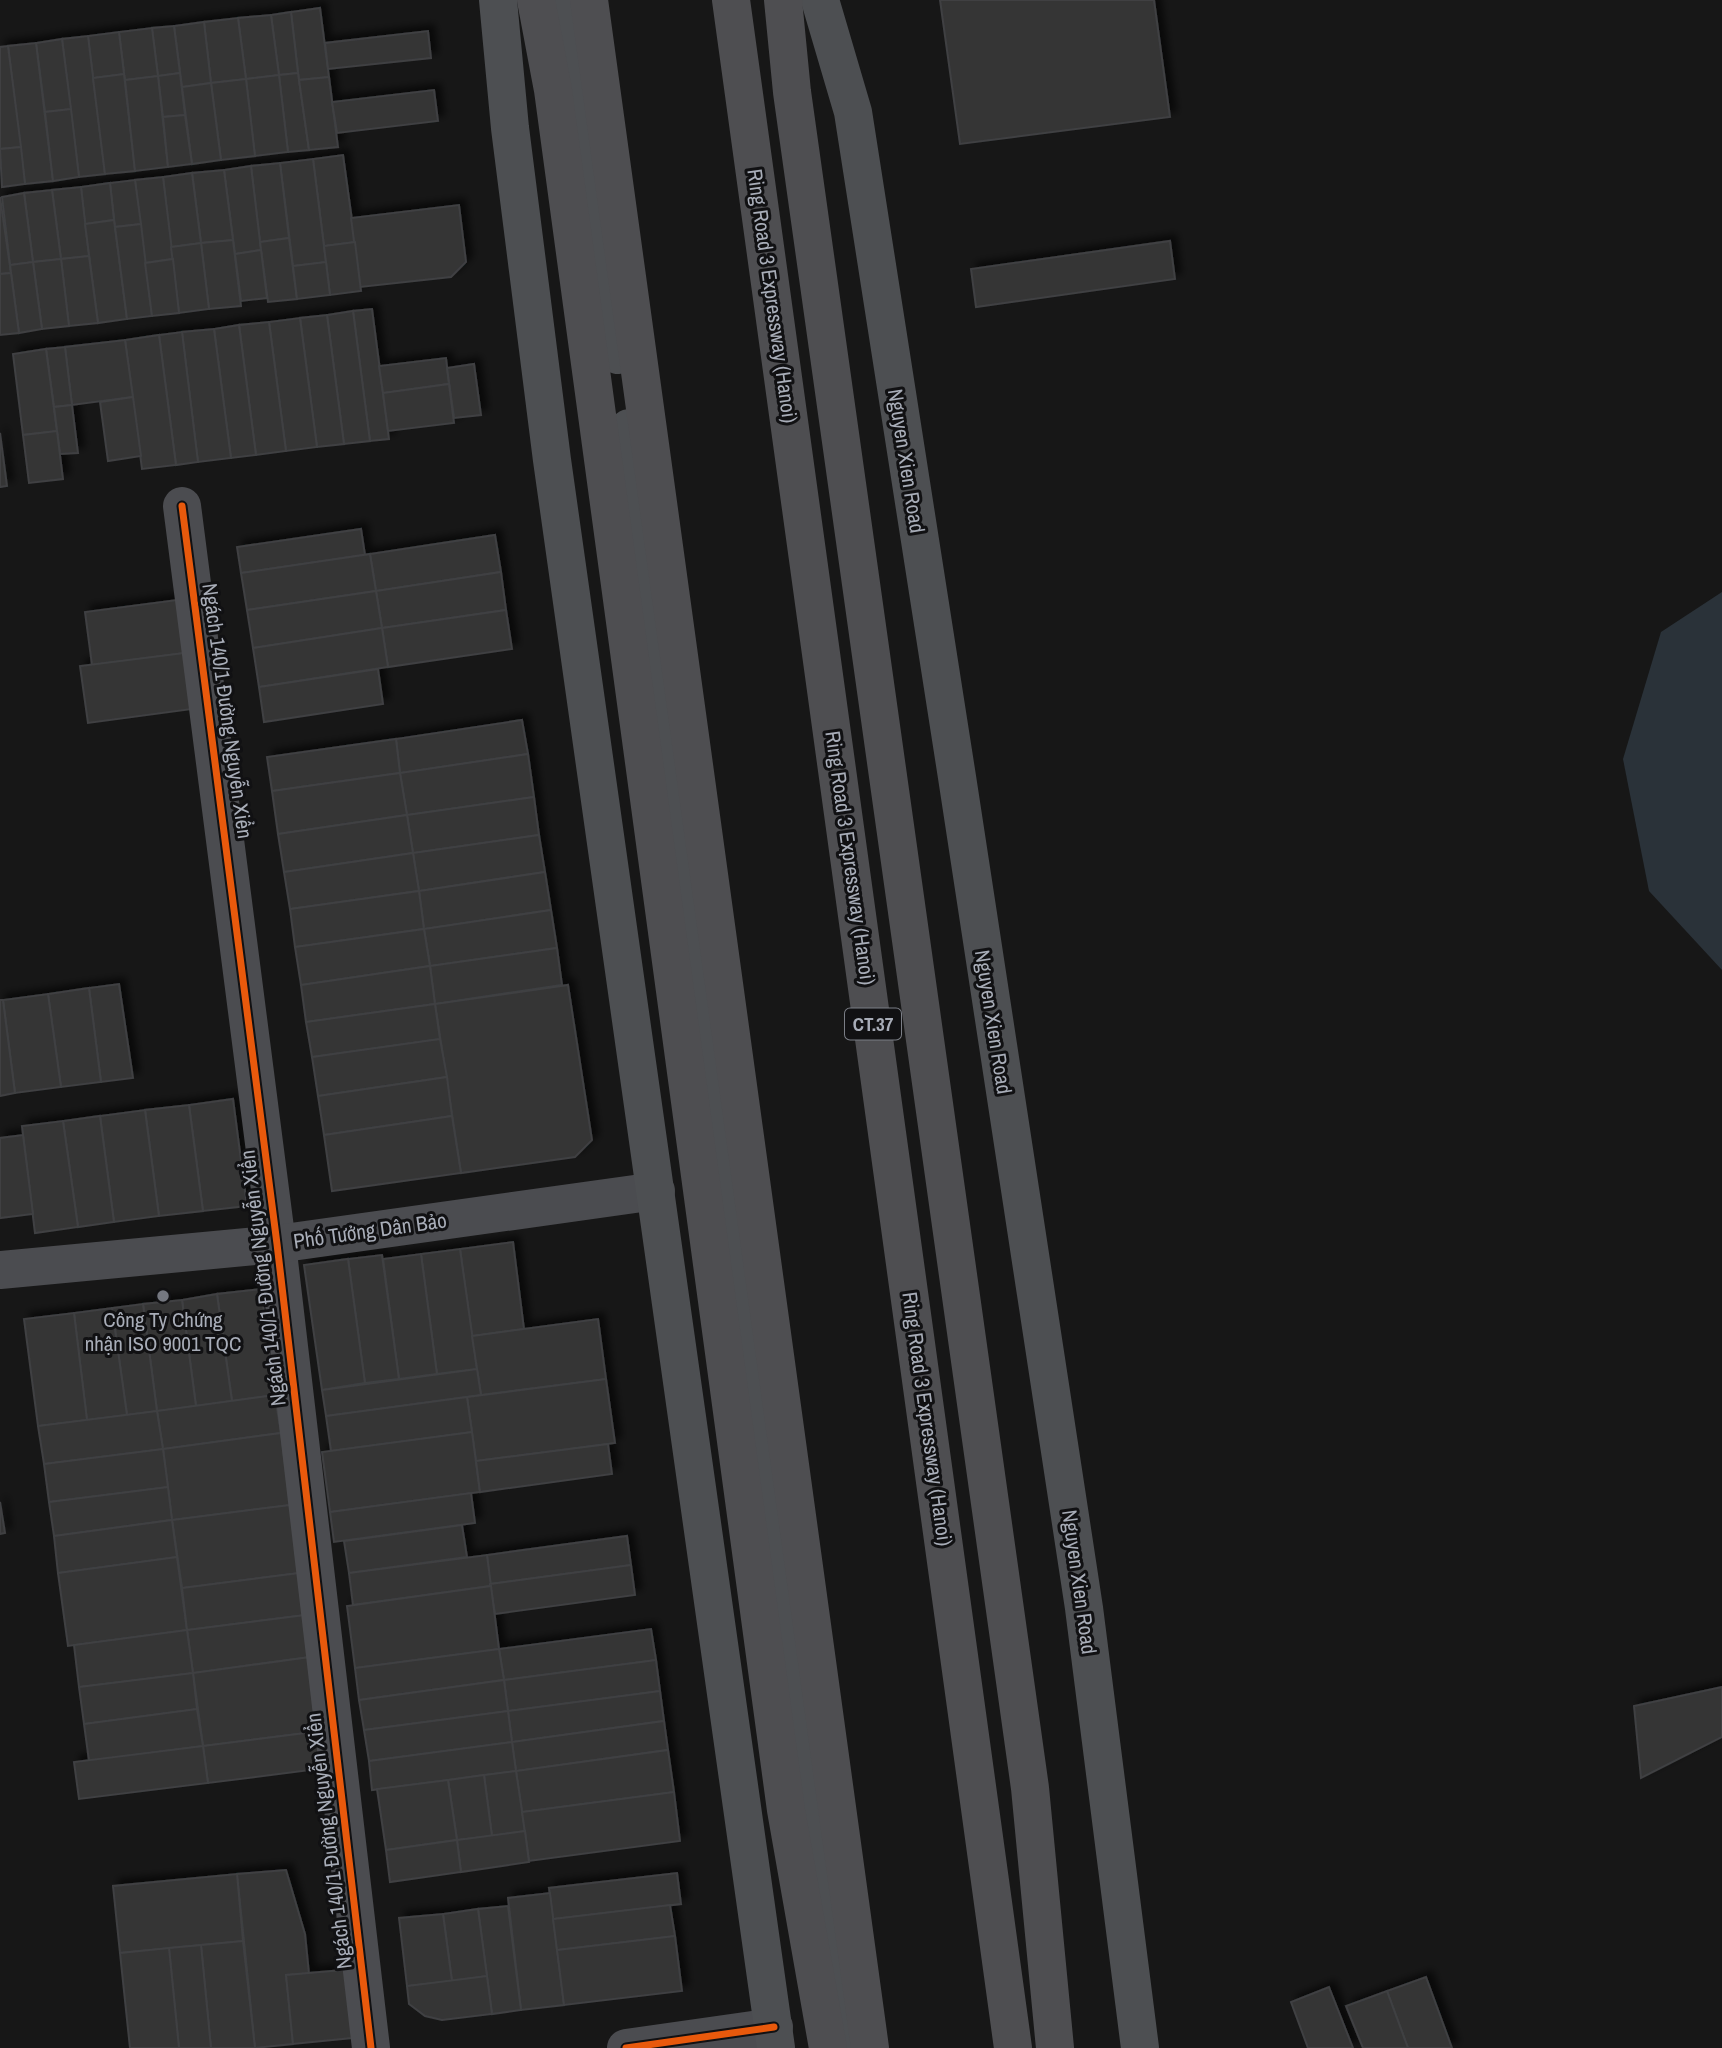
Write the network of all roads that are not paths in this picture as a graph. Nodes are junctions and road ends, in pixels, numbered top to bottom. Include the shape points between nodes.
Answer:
1 (498, 0) edge
2 (536, 0) edge
3 (568, 0) edge
4 (589, 0) edge
5 (732, 0) edge
6 (783, 0) edge
7 (820, 0) edge
8 (182, 506) dead end
9 (656, 1191) junction
10 (277, 1244) junction
11 (0, 1270) edge
12 (775, 2038) edge
13 (371, 2048) edge
14 (626, 2048) edge
15 (828, 2048) edge
16 (849, 2048) edge
17 (870, 2048) edge
18 (1013, 2048) edge
19 (1055, 2048) edge
20 (1140, 2048) edge

1 - 9 main road via 550,448
2 - 15 highway via 554,90 786,1810
3 - 16 main road via 631,448 765,1487
4 - 17 highway
5 - 18 highway, Ring Road 3 Expressway (Hanoi) / CT.37
6 - 19 highway via 792,92 1030,1788
7 - 20 main road, Nguyen Xien Road via 853,112 957,777 1084,1608
8 - 10 street, Ngách 140/1 Đường Nguyễn Xiển
9 - 10 street, Phố Tưởng Dân Bảo
9 - 12 main road
10 - 11 street, Phố Tưởng Dân Bảo
10 - 13 street, Ngách 140/1 Đường Nguyễn Xiển
12 - 14 street

